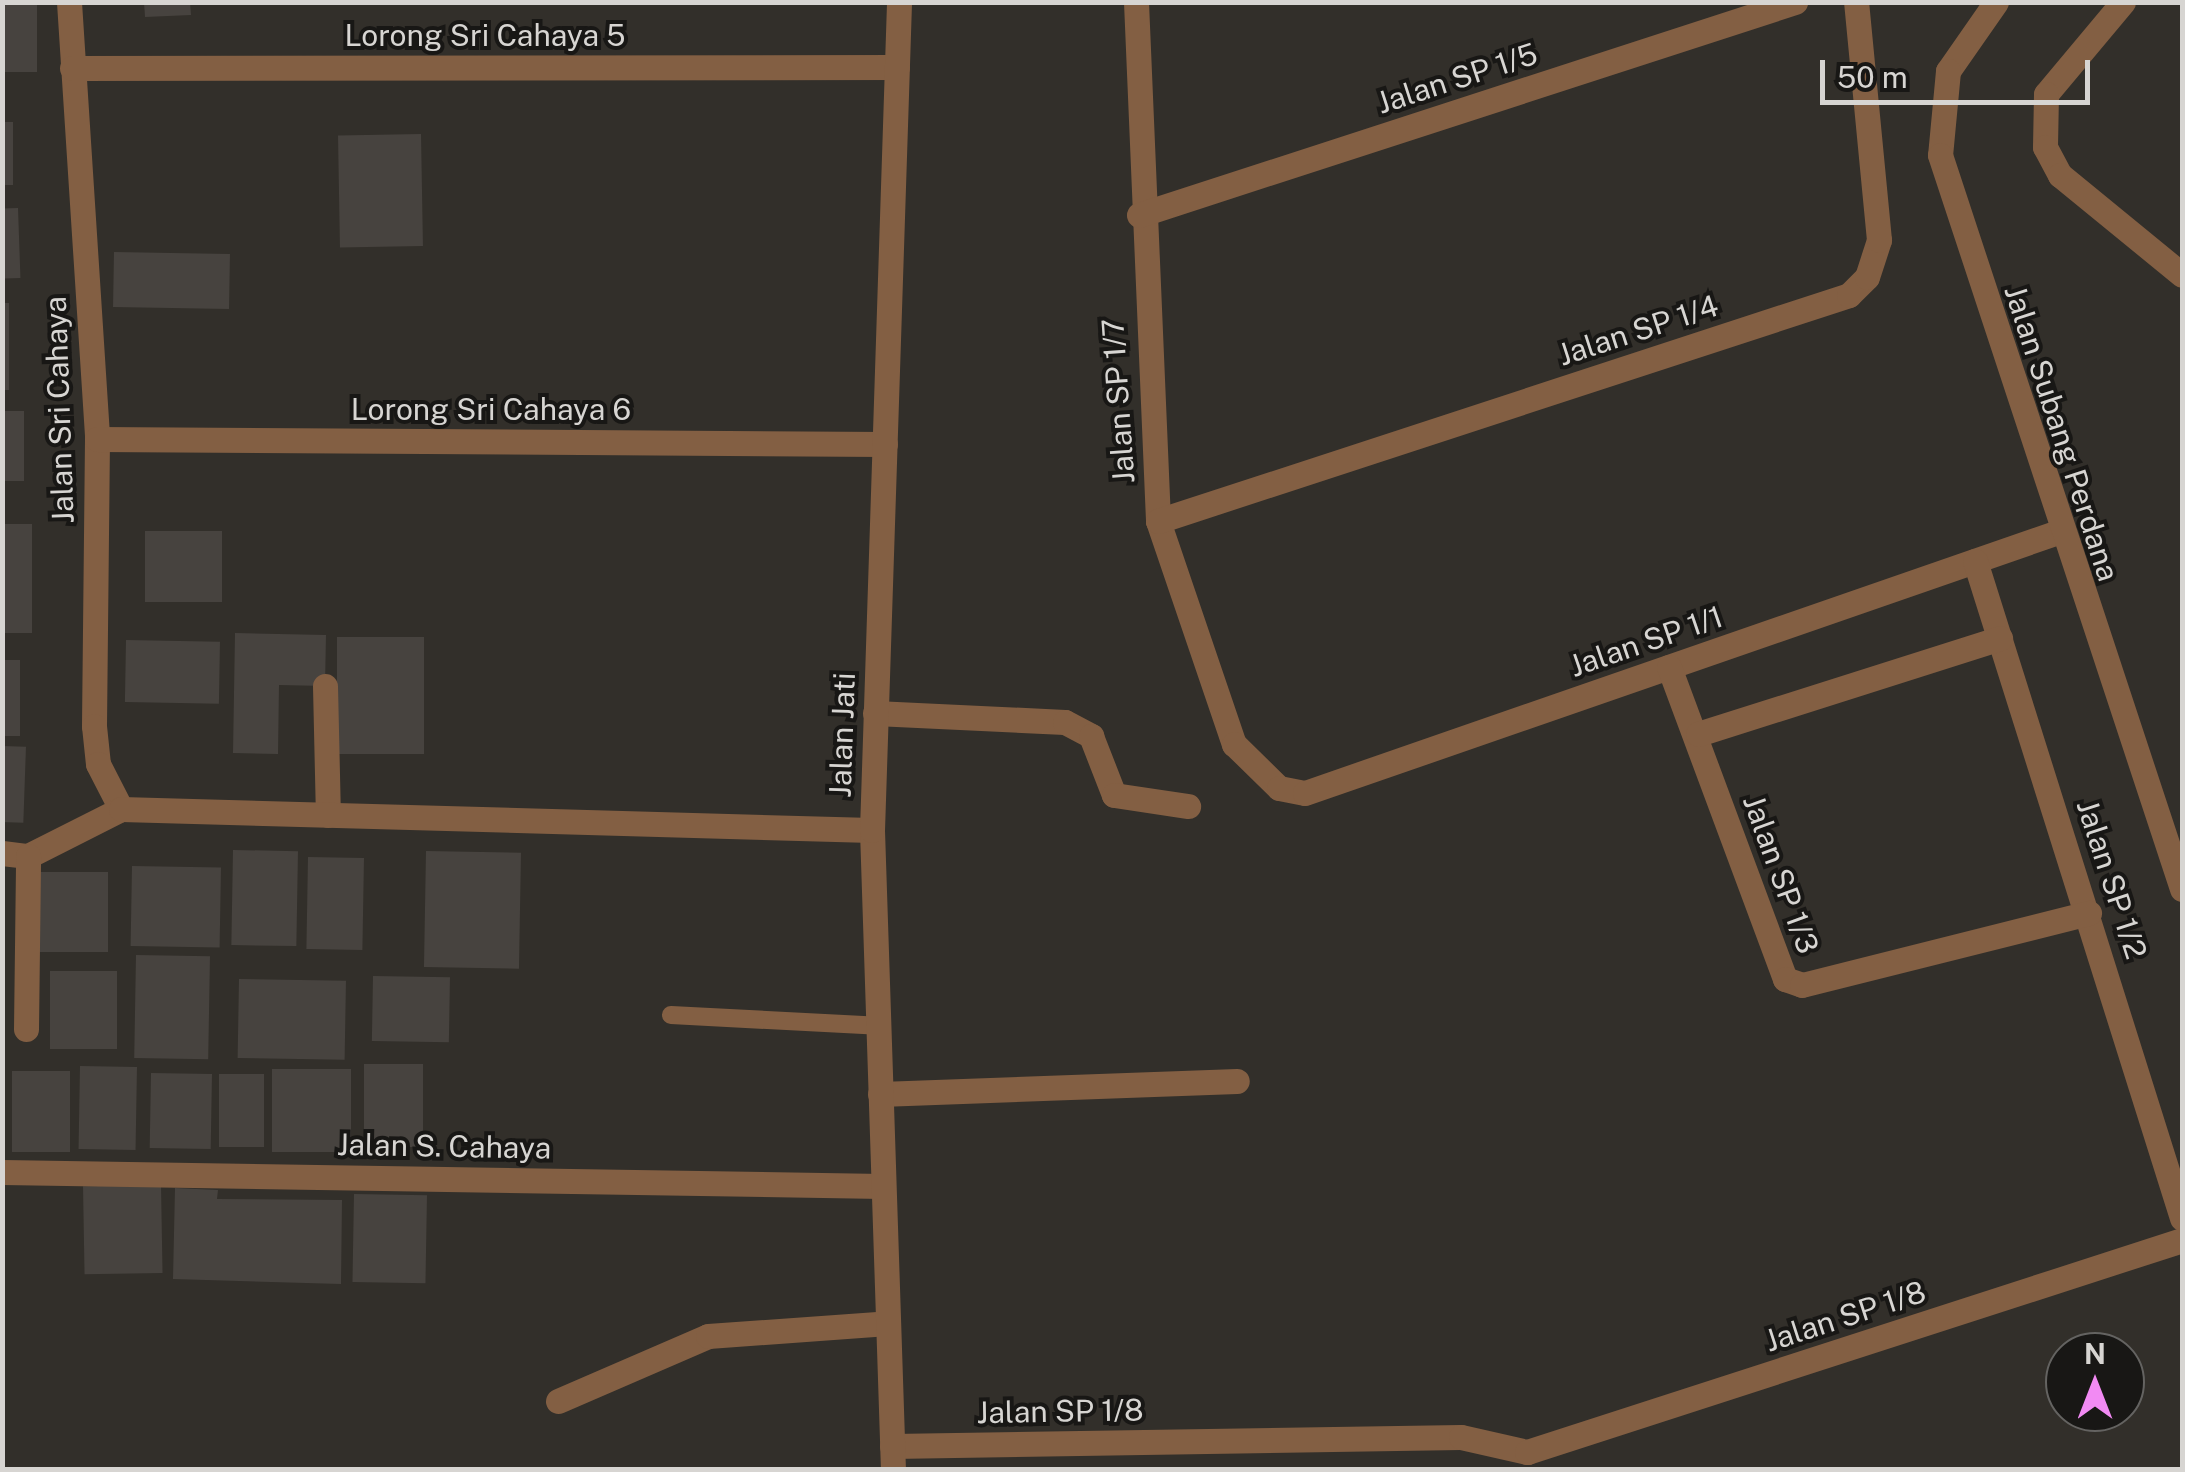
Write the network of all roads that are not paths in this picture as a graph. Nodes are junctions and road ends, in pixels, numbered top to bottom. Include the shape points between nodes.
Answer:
1 (69, 2) edge
2 (900, 2) edge
3 (1136, 2) edge
4 (1795, 2) edge
5 (1856, 2) edge
6 (1996, 2) edge
7 (2123, 2) edge
8 (897, 67) junction
9 (72, 68) junction
10 (1139, 214) junction
11 (2182, 275) edge
12 (97, 439) junction
13 (885, 444) junction
14 (1158, 521) junction
15 (2058, 532) junction
16 (1975, 560) junction
17 (2000, 638) junction
18 (1669, 667) junction
19 (325, 686) dead end
20 (875, 714) junction
21 (1698, 734) junction
22 (1258, 774) joint
23 (1188, 806) dead end
24 (121, 809) junction
25 (328, 815) junction
26 (872, 830) junction
27 (15, 855) edge
28 (2182, 889) edge
29 (2089, 913) junction
30 (671, 1016) dead end
31 (878, 1026) junction
32 (26, 1028) dead end
33 (1237, 1081) dead end
34 (880, 1094) junction
35 (2, 1172) edge
36 (884, 1186) junction
37 (2182, 1218) edge
38 (2182, 1240) edge
39 (888, 1323) junction
40 (558, 1401) dead end
41 (893, 1458) edge
42 (1530, 1461) edge

1 - 9 street, Jalan Sri Cahaya
2 - 8 street, Jalan Jati
3 - 10 street, Jalan SP 1/7
4 - 10 street, Jalan SP 1/5
5 - 14 street, Jalan SP 1/4 via 1879,240 1867,277 1849,296
6 - 15 street, Jalan Subang Perdana via 1948,71 1940,154
7 - 11 street via 2046,94 2042,118 2060,175
8 - 9 street, Lorong Sri Cahaya 5
8 - 13 street, Jalan Jati
9 - 12 street, Jalan Sri Cahaya
10 - 14 street, Jalan SP 1/7
12 - 13 street, Lorong Sri Cahaya 6
12 - 24 street, Jalan Sri Cahaya via 94,726 98,764
13 - 20 street, Jalan Jati
14 - 22 street, Jalan SP 1/7 via 1234,744
15 - 16 street, Jalan SP 1/1
15 - 28 street, Jalan Subang Perdana
16 - 17 street, Jalan SP 1/2
16 - 18 street, Jalan SP 1/1
17 - 21 street
17 - 29 street, Jalan SP 1/2
18 - 21 street, Jalan SP 1/3
18 - 22 street, Jalan SP 1/1 via 1305,793
19 - 25 street
20 - 23 street via 1064,722 1091,736 1114,795
20 - 26 street, Jalan Jati
21 - 29 street, Jalan SP 1/3 via 1785,978 1802,984
24 - 25 street
24 - 27 street
25 - 26 street
26 - 31 street, Jalan Jati
27 - 32 street
29 - 37 street, Jalan SP 1/2
30 - 31 lane
31 - 34 street, Jalan Jati
33 - 34 street
34 - 36 street, Jalan Jati
35 - 36 street, Jalan S. Cahaya
36 - 39 street, Jalan Jati
38 - 42 street, Jalan SP 1/8
39 - 40 street via 708,1336
39 - 41 street, Jalan Jati
41 - 42 street, Jalan SP 1/8 via 1462,1437

